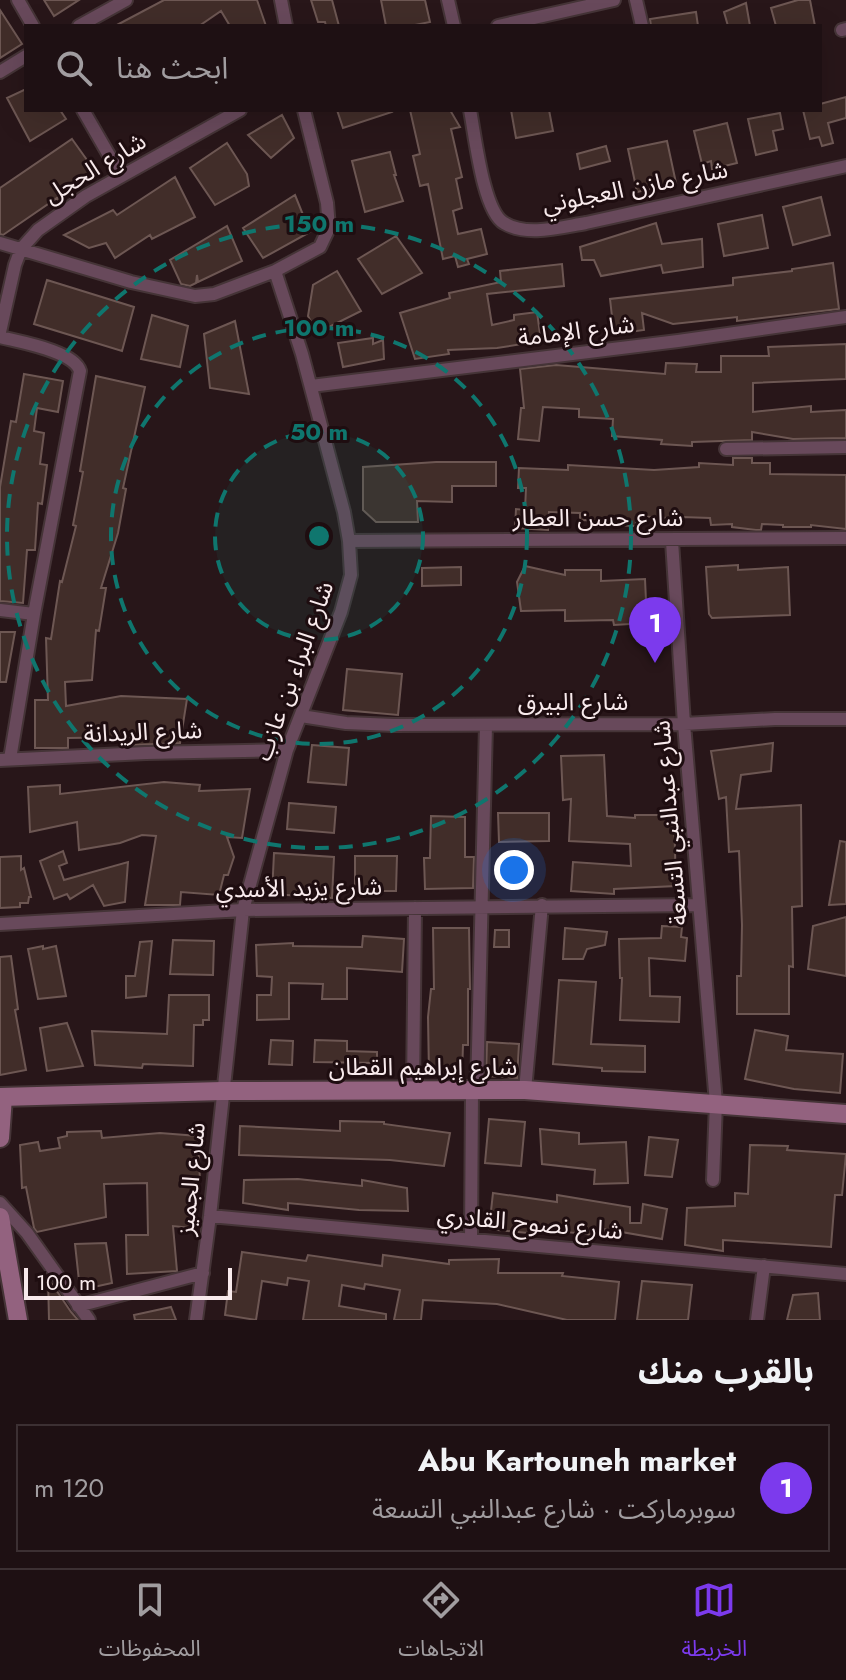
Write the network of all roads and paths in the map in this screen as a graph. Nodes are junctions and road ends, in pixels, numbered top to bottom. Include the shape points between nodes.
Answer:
1 (18, 0) edge
2 (126, 0) edge
3 (281, 0) edge
4 (448, 0) edge
5 (614, 0) edge
6 (636, 0) edge
7 (32, 24) edge
8 (83, 24) edge
9 (286, 24) edge
10 (454, 24) edge
11 (507, 24) edge
12 (642, 24) edge
13 (24, 57) edge
14 (0, 72) edge
15 (84, 112) edge
16 (236, 112) edge
17 (304, 112) edge
18 (470, 112) edge
19 (846, 166) edge
20 (121, 176) junction
21 (0, 243) edge
22 (21, 249) junction
23 (275, 271) junction
24 (846, 317) edge
25 (0, 334) edge
26 (311, 386) junction
27 (846, 447) edge
28 (726, 449) dead end
29 (846, 538) edge
30 (349, 541) junction
31 (672, 541) junction
32 (0, 610) edge
33 (34, 614) junction
34 (301, 716) junction
35 (846, 719) edge
36 (684, 724) junction
37 (486, 725) junction
38 (287, 750) junction
39 (5, 760) edge
40 (542, 905) junction
41 (698, 905) junction
42 (481, 906) junction
43 (415, 908) junction
44 (243, 910) junction
45 (0, 924) edge
46 (474, 1090) junction
47 (525, 1090) junction
48 (222, 1091) junction
49 (413, 1091) junction
50 (1, 1097) edge
51 (716, 1103) junction
52 (846, 1114) edge
53 (0, 1138) edge
54 (713, 1180) dead end
55 (0, 1203) edge
56 (210, 1216) junction
57 (1, 1226) edge
58 (471, 1240) junction
59 (764, 1266) junction
60 (203, 1273) junction
61 (846, 1274) edge
62 (78, 1306) junction
63 (18, 1320) edge
64 (89, 1320) edge
65 (196, 1320) edge
66 (757, 1320) edge

1 - 7 street
2 - 8 street
3 - 9 street
4 - 10 street
5 - 11 street
6 - 12 street
13 - 14 street
15 - 20 street
16 - 20 street, شارع الحجل
17 - 23 street via 329,228 320,247
18 - 19 street, شارع مازن العجلوني via 491,206 504,223 526,229 586,223
20 - 22 street, شارع الحجل via 48,221
21 - 22 street
22 - 23 street via 195,296
22 - 25 street
23 - 26 street, شارع البراء بن عازب
24 - 26 street, شارع الإمامة
25 - 33 street via 66,355 80,371
26 - 30 street, شارع البراء بن عازب
27 - 28 street
29 - 31 street, شارع حسن العطار
30 - 31 street, شارع حسن العطار
30 - 34 street, شارع البراء بن عازب via 348,591
31 - 36 street, شارع عبدالنبي التسعة
32 - 33 street
33 - 39 street
34 - 37 street, شارع البيرق via 346,723
34 - 38 street, شارع البراء بن عازب
35 - 36 street, شارع البيرق
36 - 37 street, شارع البيرق
36 - 41 street, شارع عبدالنبي التسعة
37 - 42 street
38 - 39 street, شارع الريدانة
38 - 44 street, شارع البراء بن عازب
40 - 41 street
40 - 42 street
40 - 47 street
41 - 51 street, شارع عبدالنبي التسعة
42 - 43 street
42 - 46 street
43 - 44 street, شارع يزيد الأسدي
43 - 49 street, شارع يزيد الأسدي
44 - 45 street, شارع يزيد الأسدي
44 - 48 street, شارع البراء بن عازب
46 - 47 street, شارع إبراهيم القطان
46 - 49 street, شارع إبراهيم القطان
46 - 58 street
47 - 51 street, شارع إبراهيم القطان
48 - 49 street, شارع إبراهيم القطان
48 - 50 street, شارع إبراهيم القطان
48 - 56 street, شارع الجميز
50 - 53 street
51 - 52 street, شارع إبراهيم القطان
51 - 54 street, شارع عبدالنبي التسعة
55 - 62 street
56 - 58 street, شارع نصوح القادري
56 - 60 street, شارع الجميز
57 - 63 street
58 - 59 street, شارع نصوح القادري
59 - 61 street, شارع نصوح القادري
59 - 66 street
60 - 62 street
60 - 65 street, شارع الجميز
62 - 64 street

